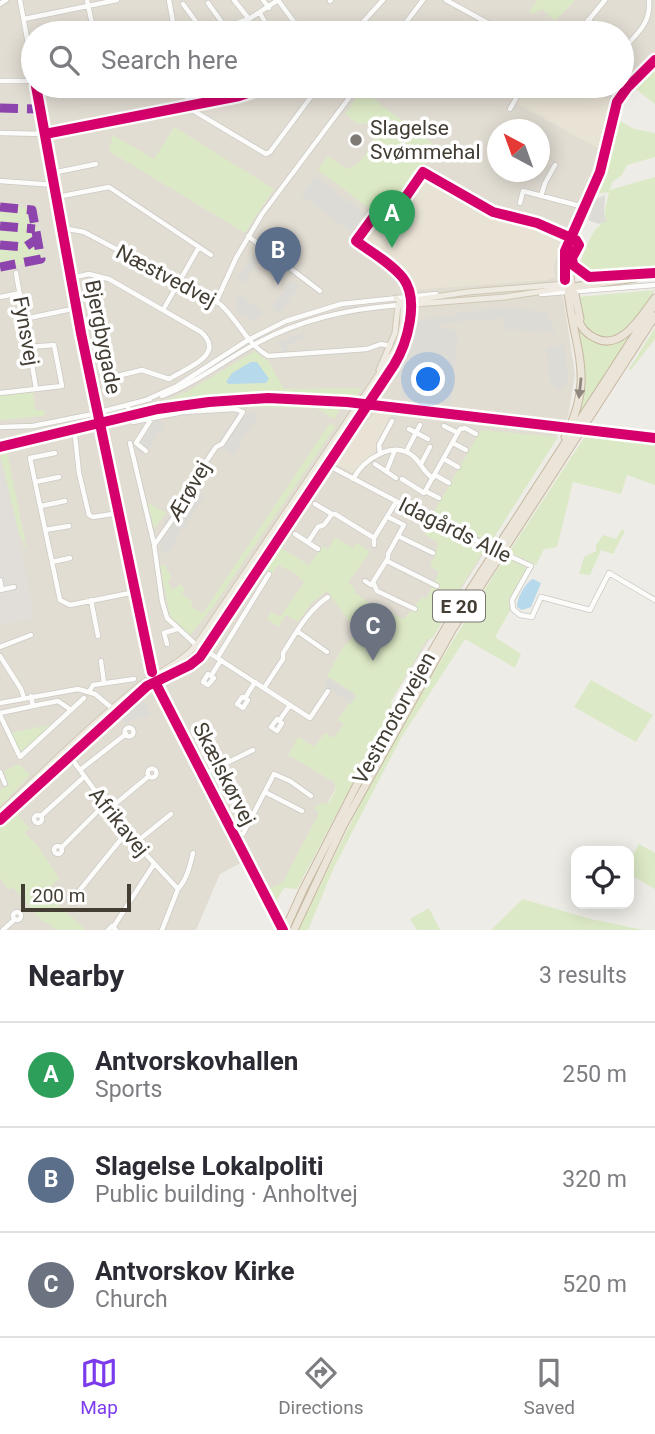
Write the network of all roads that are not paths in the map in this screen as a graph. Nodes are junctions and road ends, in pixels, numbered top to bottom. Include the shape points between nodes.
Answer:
1 (6, 0) edge
2 (20, 0) edge
3 (117, 0) edge
4 (169, 0) edge
5 (234, 0) edge
6 (263, 0) edge
7 (278, 0) edge
8 (383, 0) edge
9 (423, 0) edge
10 (446, 0) edge
11 (604, 0) edge
12 (649, 0) edge
13 (88, 3) edge
14 (208, 3) dead end
15 (0, 4) edge
16 (183, 4) dead end
17 (269, 8) junction
18 (260, 13) junction
19 (23, 19) joint
20 (249, 19) junction
21 (588, 20) edge
22 (92, 21) edge
23 (173, 21) edge
24 (196, 21) edge
25 (222, 21) edge
26 (244, 21) edge
27 (264, 21) edge
28 (294, 21) edge
29 (364, 21) edge
30 (407, 21) edge
31 (484, 21) edge
32 (634, 37) edge
33 (655, 60) edge
34 (0, 81) edge
35 (21, 81) edge
36 (634, 82) edge
37 (38, 98) edge
38 (188, 98) edge
39 (229, 98) edge
40 (310, 98) edge
41 (349, 98) edge
42 (516, 98) edge
43 (620, 98) edge
44 (190, 106) junction
45 (510, 109) dead end
46 (0, 134) edge
47 (45, 134) junction
48 (96, 164) dead end
49 (555, 165) dead end
50 (52, 173) junction
51 (0, 181) edge
52 (55, 185) junction
53 (541, 196) junction
54 (57, 197) junction
55 (520, 203) dead end
56 (584, 207) junction
57 (63, 228) junction
58 (248, 236) junction
59 (199, 247) junction
60 (211, 255) dead end
61 (16, 273) dead end
62 (655, 277) edge
63 (72, 278) junction
64 (635, 278) joint
65 (178, 282) junction
66 (655, 285) edge
67 (570, 288) junction
68 (320, 291) dead end
69 (20, 293) junction
70 (0, 297) edge
71 (655, 298) edge
72 (216, 302) junction
73 (400, 302) junction
74 (655, 304) edge
75 (77, 308) junction
76 (163, 310) junction
77 (655, 316) edge
78 (24, 319) junction
79 (248, 340) junction
80 (254, 344) junction
81 (391, 346) junction
82 (29, 347) junction
83 (104, 379) dead end
84 (372, 383) junction
85 (36, 388) junction
86 (0, 393) edge
87 (148, 399) junction
88 (127, 405) junction
89 (152, 418) junction
90 (391, 421) dead end
91 (421, 425) dead end
92 (444, 426) dead end
93 (0, 427) edge
94 (409, 429) dead end
95 (416, 433) junction
96 (458, 433) junction
97 (476, 434) dead end
98 (75, 436) dead end
99 (428, 439) dead end
100 (130, 443) dead end
101 (453, 443) junction
102 (430, 447) dead end
103 (146, 450) dead end
104 (395, 450) junction
105 (466, 450) dead end
106 (406, 452) junction
107 (55, 453) dead end
108 (380, 454) junction
109 (443, 459) junction
110 (320, 461) junction
111 (375, 464) dead end
112 (420, 465) junction
113 (458, 467) dead end
114 (387, 470) junction
115 (545, 475) junction
116 (434, 476) junction
117 (59, 477) dead end
118 (396, 478) dead end
119 (353, 479) junction
120 (402, 479) dead end
121 (36, 482) junction
122 (449, 483) dead end
123 (425, 491) junction
124 (439, 498) dead end
125 (65, 501) dead end
126 (396, 502) junction
127 (315, 504) dead end
128 (41, 506) junction
129 (119, 513) junction
130 (332, 514) junction
131 (388, 516) junction
132 (69, 526) dead end
133 (45, 530) junction
134 (295, 534) dead end
135 (398, 536) junction
136 (374, 538) junction
137 (308, 542) junction
138 (154, 544) junction
139 (374, 545) dead end
140 (318, 549) dead end
141 (433, 552) dead end
142 (70, 558) dead end
143 (387, 561) junction
144 (52, 562) junction
145 (269, 574) dead end
146 (0, 580) edge
147 (365, 581) dead end
148 (374, 584) junction
149 (437, 586) dead end
150 (14, 587) dead end
151 (1, 590) edge
152 (135, 592) junction
153 (328, 597) dead end
154 (92, 600) junction
155 (655, 600) edge
156 (415, 609) dead end
157 (177, 629) junction
158 (297, 631) junction
159 (31, 635) dead end
160 (98, 636) dead end
161 (166, 644) dead end
162 (197, 644) junction
163 (0, 647) edge
164 (327, 652) dead end
165 (0, 656) edge
166 (220, 659) junction
167 (101, 661) dead end
168 (211, 676) dead end
169 (153, 677) junction
170 (134, 679) dead end
171 (256, 682) junction
172 (104, 683) junction
173 (264, 688) junction
174 (327, 691) dead end
175 (89, 692) junction
176 (31, 696) junction
177 (24, 698) junction
178 (84, 698) dead end
179 (245, 698) dead end
180 (0, 703) edge
181 (290, 705) junction
182 (33, 706) junction
183 (113, 709) junction
184 (71, 710) junction
185 (0, 714) edge
186 (279, 721) dead end
187 (126, 734) dead end
188 (253, 750) dead end
189 (66, 751) junction
190 (79, 771) junction
191 (0, 772) edge
192 (202, 775) junction
193 (149, 776) dead end
194 (84, 777) junction
195 (5, 784) dead end
196 (265, 792) junction
197 (311, 796) dead end
198 (106, 808) junction
199 (302, 811) dead end
200 (0, 812) edge
201 (172, 814) dead end
202 (41, 816) dead end
203 (126, 833) junction
204 (236, 839) junction
205 (135, 843) junction
206 (61, 848) dead end
207 (193, 853) dead end
208 (154, 864) junction
209 (178, 889) junction
210 (75, 896) dead end
211 (15, 919) dead end
212 (115, 928) edge
213 (3, 930) edge
214 (108, 930) edge
215 (162, 930) edge
216 (284, 930) edge
217 (294, 930) edge

1 - 15 street
2 - 19 street
3 - 13 street
4 - 23 street
5 - 20 street
6 - 17 street
7 - 17 street
7 - 28 street
8 - 29 street
9 - 30 street
10 - 31 street
11 - 21 street
12 - 32 street via 647,22
13 - 19 street
13 - 22 street
14 - 25 street
16 - 24 street
17 - 18 street
18 - 20 street
18 - 27 street
20 - 26 street
33 - 36 main road
34 - 35 street
37 - 47 street, Bjergbygade
38 - 44 street
39 - 44 street
40 - 44 street via 267,153
41 - 58 street
42 - 45 street
43 - 56 main road via 606,155
44 - 47 street
46 - 47 street
47 - 50 street, Bjergbygade
48 - 50 street
49 - 53 street
50 - 52 street, Bjergbygade
51 - 52 street
52 - 54 street, Bjergbygade
53 - 55 street via 523,191
53 - 56 street
54 - 57 street, Bjergbygade
54 - 59 street via 109,187
56 - 67 main road via 564,257
57 - 63 street, Bjergbygade
57 - 65 street, Næstvedvej via 84,232
58 - 68 street
58 - 72 street
59 - 60 street
59 - 65 street
61 - 69 street, Fynsvej
62 - 64 street
63 - 75 street, Bjergbygade
63 - 76 street via 89,274 106,278
64 - 67 highway
65 - 72 street, Næstvedvej
65 - 76 street
66 - 67 street
67 - 71 highway via 579,323 600,340 616,339
67 - 73 main road via 505,297
67 - 73 main road via 468,292
67 -> 115 highway via 581,356 580,396
69 - 70 street
69 - 78 street, Fynsvej
72 - 79 street, Næstvedvej
73 - 79 street via 341,304 275,325
73 - 80 street via 337,313
73 - 81 main road
73 - 84 main road via 402,328 397,347
74 - 115 highway, Vestmotorvejen / E 20
75 - 78 street
75 - 129 street, Bjergbygade
76 - 83 street via 205,335 211,345 208,354 169,379 142,370
77 - 217 highway, Vestmotorvejen / E 20 via 452,630 349,815
78 - 82 street, Fynsvej
79 - 80 street, Næstvedvej
79 - 87 street
80 - 81 street, Næstvedvej via 271,357
80 - 87 street via 193,382
81 - 84 main road
82 - 85 street, Fynsvej
82 - 85 street via 54,345 62,386
84 - 110 main road
85 - 86 street
87 - 88 street
88 - 89 street via 132,421
88 - 93 street, bridge via 33,426
89 - 103 street via 136,443
89 - 138 street, Ærøvej via 183,412 243,412
90 - 108 street via 379,445
91 - 95 street
92 - 96 street
94 - 95 street
95 - 99 street
95 - 106 street
96 - 97 street via 463,428
96 - 101 street
98 - 129 street via 88,513 93,517
100 - 138 street, Ærøvej
101 - 105 street
101 - 109 street
102 - 112 street
104 - 106 street
104 - 108 street
104 - 114 street
106 - 112 street
107 - 121 street via 30,458
108 - 119 street
109 - 113 street
109 - 116 street
110 - 119 street, Idagårds Alle
110 - 162 main road
111 - 114 street
112 - 116 street
114 - 118 street
115 - 216 highway, Vestmotorvejen / E 20 via 448,624 373,752
116 - 122 street
116 - 123 street
117 - 121 street
119 - 126 street, Idagårds Alle
120 - 123 street
121 - 128 street
123 - 124 street
125 - 128 street
126 - 131 street
126 - 155 street, Idagårds Alle, bridge via 531,566 512,600 520,615 532,617 541,597 590,610 609,573
127 - 130 street
128 - 133 street
129 - 152 street, Bjergbygade
130 - 136 street
130 - 137 street
131 - 135 street via 404,525
131 - 136 street
132 - 133 street
133 - 144 street
134 - 137 street
135 - 141 street
135 - 143 street
136 - 139 street
137 - 140 street
138 - 157 street, Ærøvej via 165,614
142 - 144 street
143 - 148 street
143 - 149 street
144 - 154 street via 62,602 70,605
145 - 166 street
146 - 151 street
147 - 148 street
148 - 156 street via 377,591
150 - 151 street
152 - 154 street
152 - 169 street, Bjergbygade
153 - 158 street via 315,605
154 - 160 street
157 - 161 street via 164,633
157 - 162 street, Ærøvej
158 - 164 street
158 - 173 street
159 - 163 street
162 - 166 street, Ærøvej
162 - 169 main road via 179,662
165 - 177 street
166 - 168 street
166 - 171 street, Ærøvej
167 - 172 street
169 - 183 main road
169 - 192 street, Skælskørvej
170 - 172 street
171 - 173 street, Ærøvej
171 - 179 street
172 - 175 street via 93,685
173 - 181 street, Ærøvej
174 - 181 street via 310,718
175 - 176 street via 69,689
175 - 183 street
176 - 177 street
176 - 182 street
177 - 180 street
178 - 184 street
181 - 186 street
182 - 184 street via 58,701
182 - 185 street
183 - 189 main road
184 - 185 street via 20,757
187 - 190 street
188 - 192 street
189 - 190 street, Afrikavej
189 - 200 main road
190 - 194 street, Afrikavej
191 - 195 street
192 - 204 street, Skælskørvej
193 - 198 street
194 - 198 street, Afrikavej
194 - 202 street
196 - 197 street via 274,774
196 - 199 street
196 - 204 street
198 - 203 street, Afrikavej
198 - 206 street
201 - 205 street
203 - 205 street, Afrikavej
203 - 210 street
204 - 216 street, Skælskørvej
205 - 208 street, Afrikavej
207 - 209 street
208 - 209 street, Afrikavej
208 - 212 street
209 - 215 street
211 - 213 street
212 - 214 street

